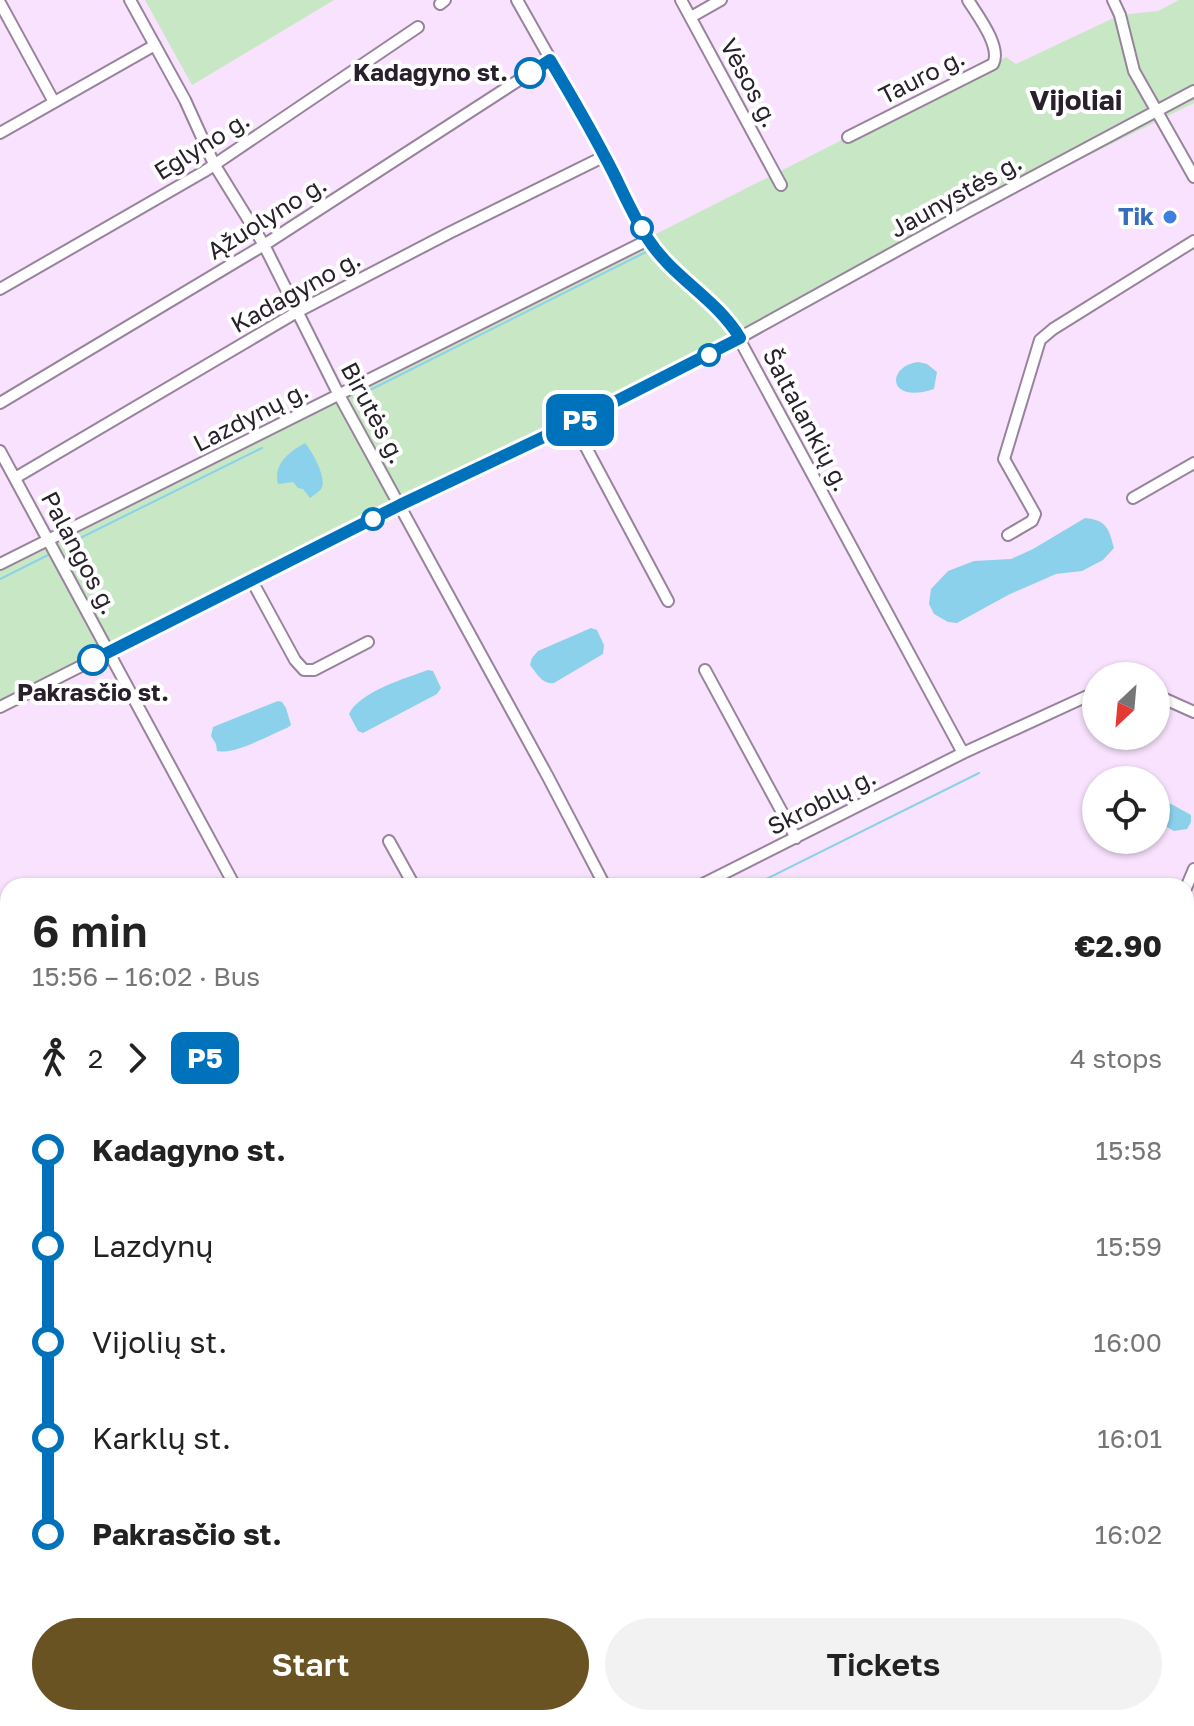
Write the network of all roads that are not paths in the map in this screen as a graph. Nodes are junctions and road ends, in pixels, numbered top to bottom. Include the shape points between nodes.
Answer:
1 (130, 0) edge
2 (517, 0) edge
3 (681, 0) edge
4 (721, 0) edge
5 (968, 0) edge
6 (1113, 0) edge
7 (0, 3) edge
8 (691, 17) junction
9 (418, 27) dead end
10 (155, 45) junction
11 (550, 60) junction
12 (1194, 91) edge
13 (54, 102) junction
14 (1155, 111) junction
15 (0, 133) edge
16 (848, 137) dead end
17 (605, 156) junction
18 (214, 164) junction
19 (1194, 177) edge
20 (781, 185) dead end
21 (648, 240) junction
22 (1194, 241) edge
23 (264, 245) junction
24 (0, 289) edge
25 (297, 312) junction
26 (740, 338) junction
27 (339, 395) junction
28 (0, 403) edge
29 (573, 423) junction
30 (0, 451) edge
31 (1194, 463) edge
32 (15, 478) junction
33 (1133, 498) dead end
34 (400, 505) junction
35 (1008, 535) dead end
36 (49, 540) junction
37 (0, 564) edge
38 (252, 581) junction
39 (668, 601) dead end
40 (368, 642) dead end
41 (109, 651) junction
42 (705, 670) dead end
43 (1082, 698) edge
44 (1170, 701) edge
45 (0, 707) edge
46 (1194, 712) edge
47 (963, 753) junction
48 (796, 838) junction
49 (389, 841) dead end
50 (231, 878) edge
51 (410, 878) edge
52 (601, 878) edge
53 (715, 878) edge

1 - 10 street, Birutės g.
2 - 11 street, Šaltalankių g.
3 - 8 street, Vėsos g.
4 - 8 street
5 - 16 street, Tauro g. via 995,47 993,64
6 - 14 street via 1134,71
7 - 13 street
8 - 20 street, Vėsos g.
9 - 18 street, Eglyno g.
10 - 13 street
10 - 18 street, Birutės g.
11 - 17 street, Šaltalankių g.
11 - 23 street, Ąžuolyno g.
12 - 14 street, Jaunystės g.
13 - 15 street
14 - 19 street
14 - 26 street, Jaunystės g.
17 - 21 street, Šaltalankių g.
17 - 25 street, Kadagyno g.
18 - 23 street, Birutės g.
18 - 24 street, Eglyno g.
21 - 26 street, Šaltalankių g.
21 - 27 street, Lazdynų g.
22 - 35 street via 1040,340 1004,459 1035,514
23 - 25 street, Birutės g.
23 - 28 street, Ąžuolyno g.
25 - 27 street, Birutės g.
25 - 32 street, Kadagyno g.
26 - 29 street, Jaunystės g.
26 - 47 street, Šaltalankių g.
27 - 34 street, Birutės g.
27 - 36 street, Lazdynų g.
29 - 34 street, Jaunystės g.
29 - 39 street
30 - 32 street, Palangos g.
31 - 33 street
32 - 36 street, Palangos g.
34 - 38 street, Jaunystės g.
34 - 52 street, Birutės g.
36 - 37 street, Lazdynų g.
36 - 41 street, Palangos g.
38 - 40 street via 304,670 314,670
38 - 41 street, Jaunystės g.
41 - 45 street, Jaunystės g.
41 - 50 street, Palangos g.
42 - 48 street
43 - 47 street, Skroblų g.
44 - 46 street
47 - 48 street, Skroblų g.
48 - 53 street, Skroblų g.
49 - 51 street

